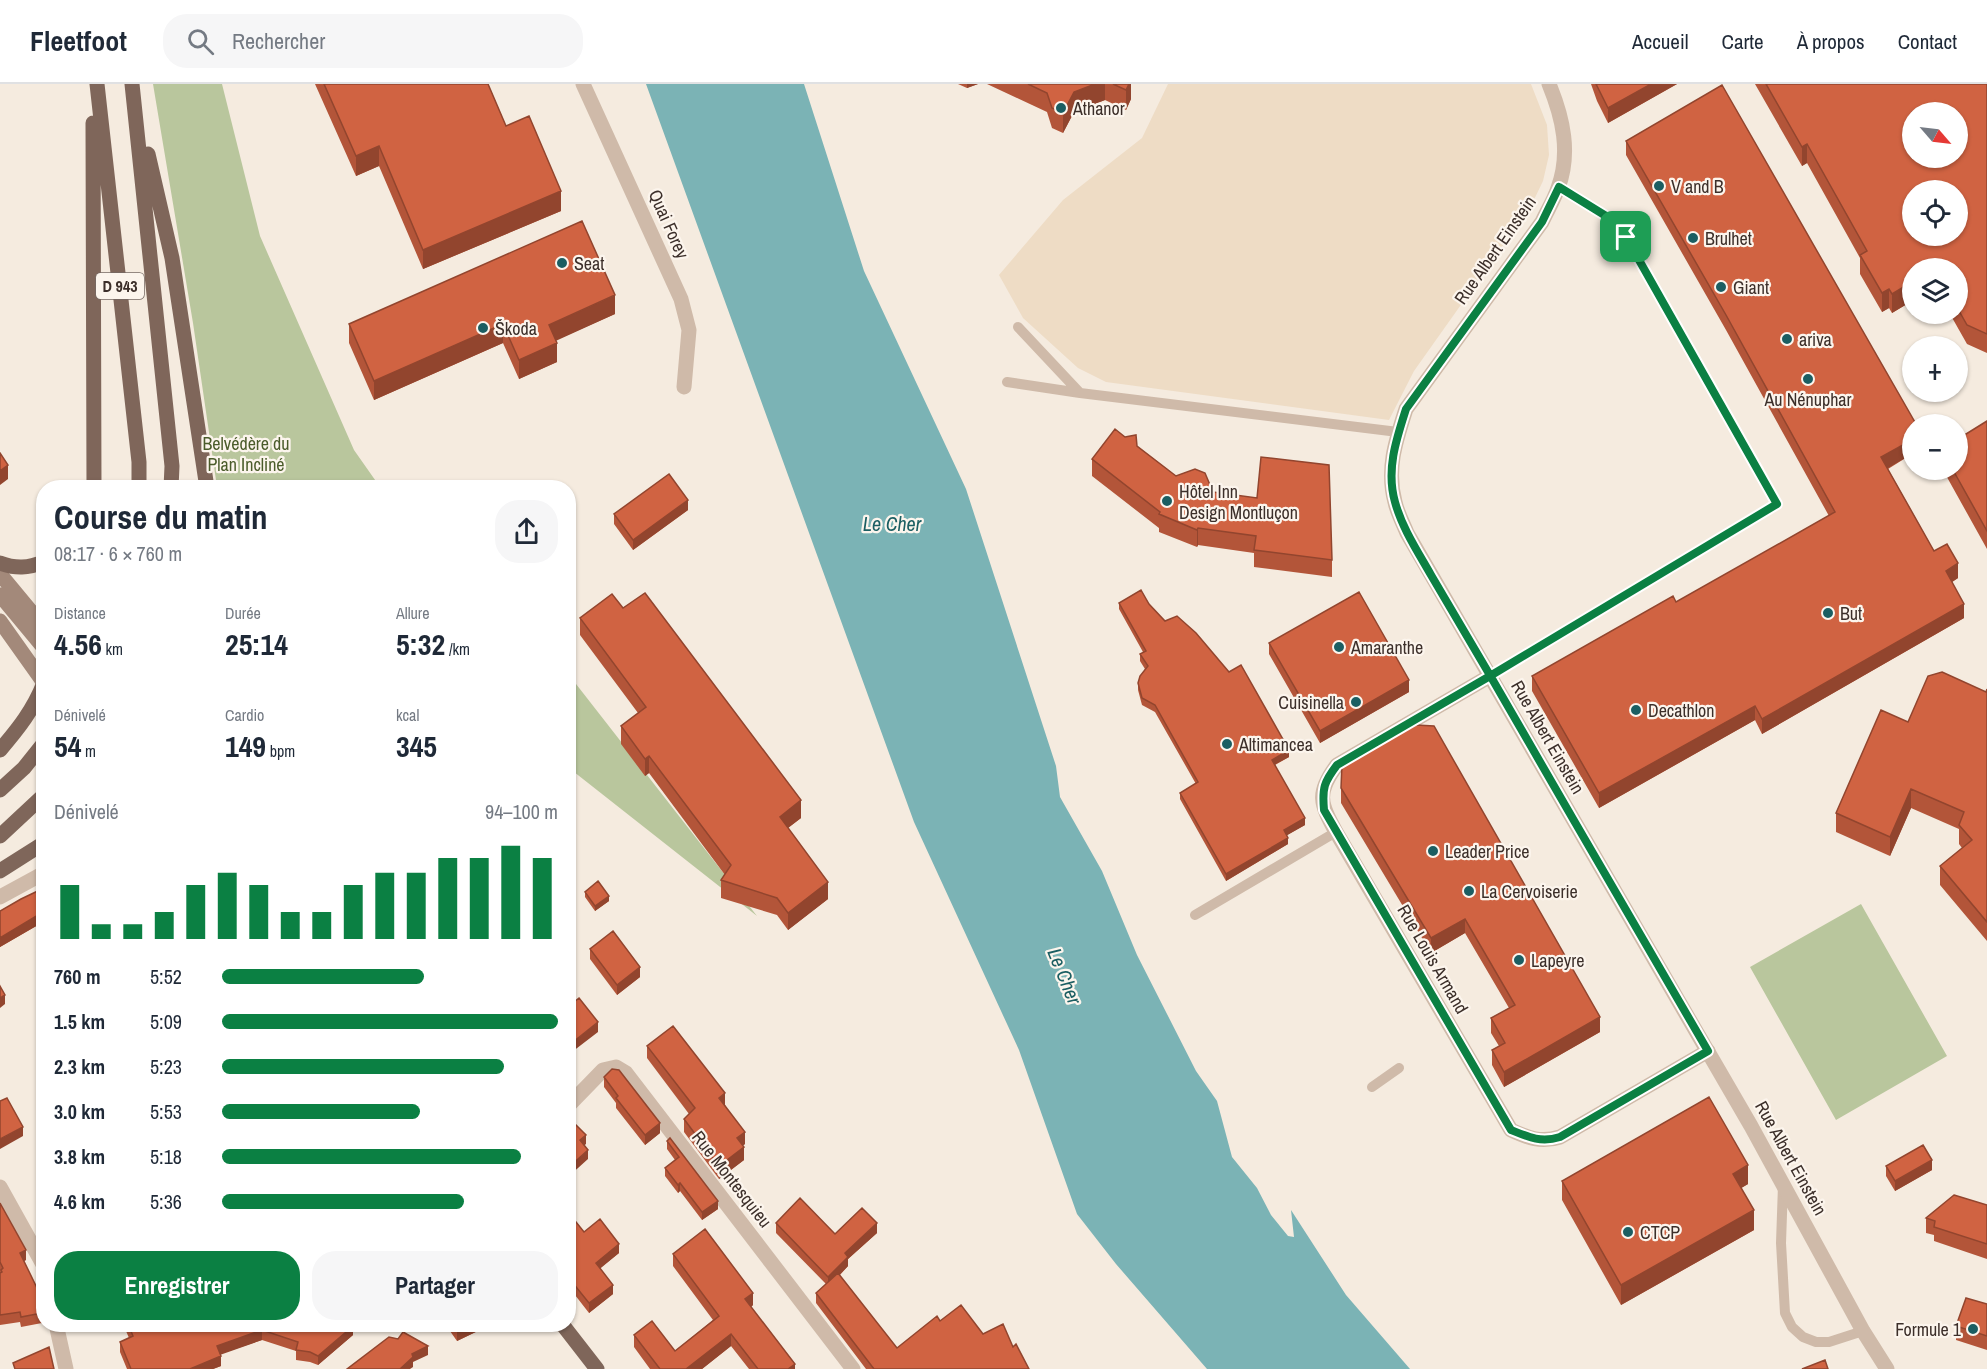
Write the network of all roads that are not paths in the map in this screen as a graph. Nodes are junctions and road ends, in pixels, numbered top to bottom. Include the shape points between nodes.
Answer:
1 (94, 84) edge
2 (584, 84) edge
3 (1549, 84) edge
4 (132, 87) edge
5 (1559, 187) junction
6 (1018, 327) dead end
7 (1007, 382) dead end
8 (684, 387) dead end
9 (1080, 393) junction
10 (1398, 432) junction
11 (94, 480) edge
12 (139, 480) edge
13 (171, 480) edge
14 (206, 480) edge
15 (0, 563) edge
16 (36, 565) edge
17 (0, 574) edge
18 (0, 595) edge
19 (36, 617) edge
20 (0, 621) edge
21 (36, 638) edge
22 (36, 672) edge
23 (1490, 676) junction
24 (36, 708) edge
25 (0, 750) edge
26 (36, 753) edge
27 (0, 790) edge
28 (36, 802) edge
29 (1336, 832) junction
30 (0, 836) edge
31 (36, 848) edge
32 (0, 872) edge
33 (36, 877) edge
34 (0, 897) edge
35 (1195, 915) dead end
36 (1708, 1051) junction
37 (1399, 1068) dead end
38 (1372, 1087) dead end
39 (576, 1098) edge
40 (1783, 1185) junction
41 (0, 1186) edge
42 (36, 1251) edge
43 (1863, 1330) junction
44 (58, 1332) edge
45 (568, 1332) edge
46 (66, 1369) edge
47 (597, 1369) edge
48 (853, 1369) edge
49 (1887, 1369) edge

1 - 11 main road
1 - 12 main road, D 943
2 - 8 street, Quai Forey via 681,299 689,330
3 - 5 street, Rue Albert Einstein via 1564,128 1565,156
4 - 13 main road, D 943
4 - 14 main road via 172,258
5 - 10 street, Rue Albert Einstein via 1542,222 1406,409
5 - 23 lane via 1606,216 1626,237 1777,504
6 - 9 lane
7 - 9 lane
9 - 10 lane
10 - 23 street, Rue Albert Einstein via 1390,472 1395,502 1407,533
15 - 16 main road via 14,568
17 - 19 main road
18 - 21 main road
20 - 22 main road
23 - 29 street, Rue Louis Armand via 1337,765 1322,792 1324,810
23 - 36 street, Rue Albert Einstein
24 - 25 main road
26 - 27 main road
28 - 30 main road
29 - 35 lane
29 - 36 street, Rue Louis Armand via 1511,1130 1547,1141 1560,1137
31 - 32 main road
33 - 34 street
36 - 40 street, Rue Albert Einstein
37 - 38 lane
39 - 48 street, Rue Montesquieu via 603,1070 615,1067 626,1073
40 - 43 street, Rue Albert Einstein
40 - 43 lane via 1785,1313 1792,1327 1816,1342 1829,1342
41 - 42 street
43 - 49 street, Rue Albert Einstein
44 - 46 street
45 - 47 main road

